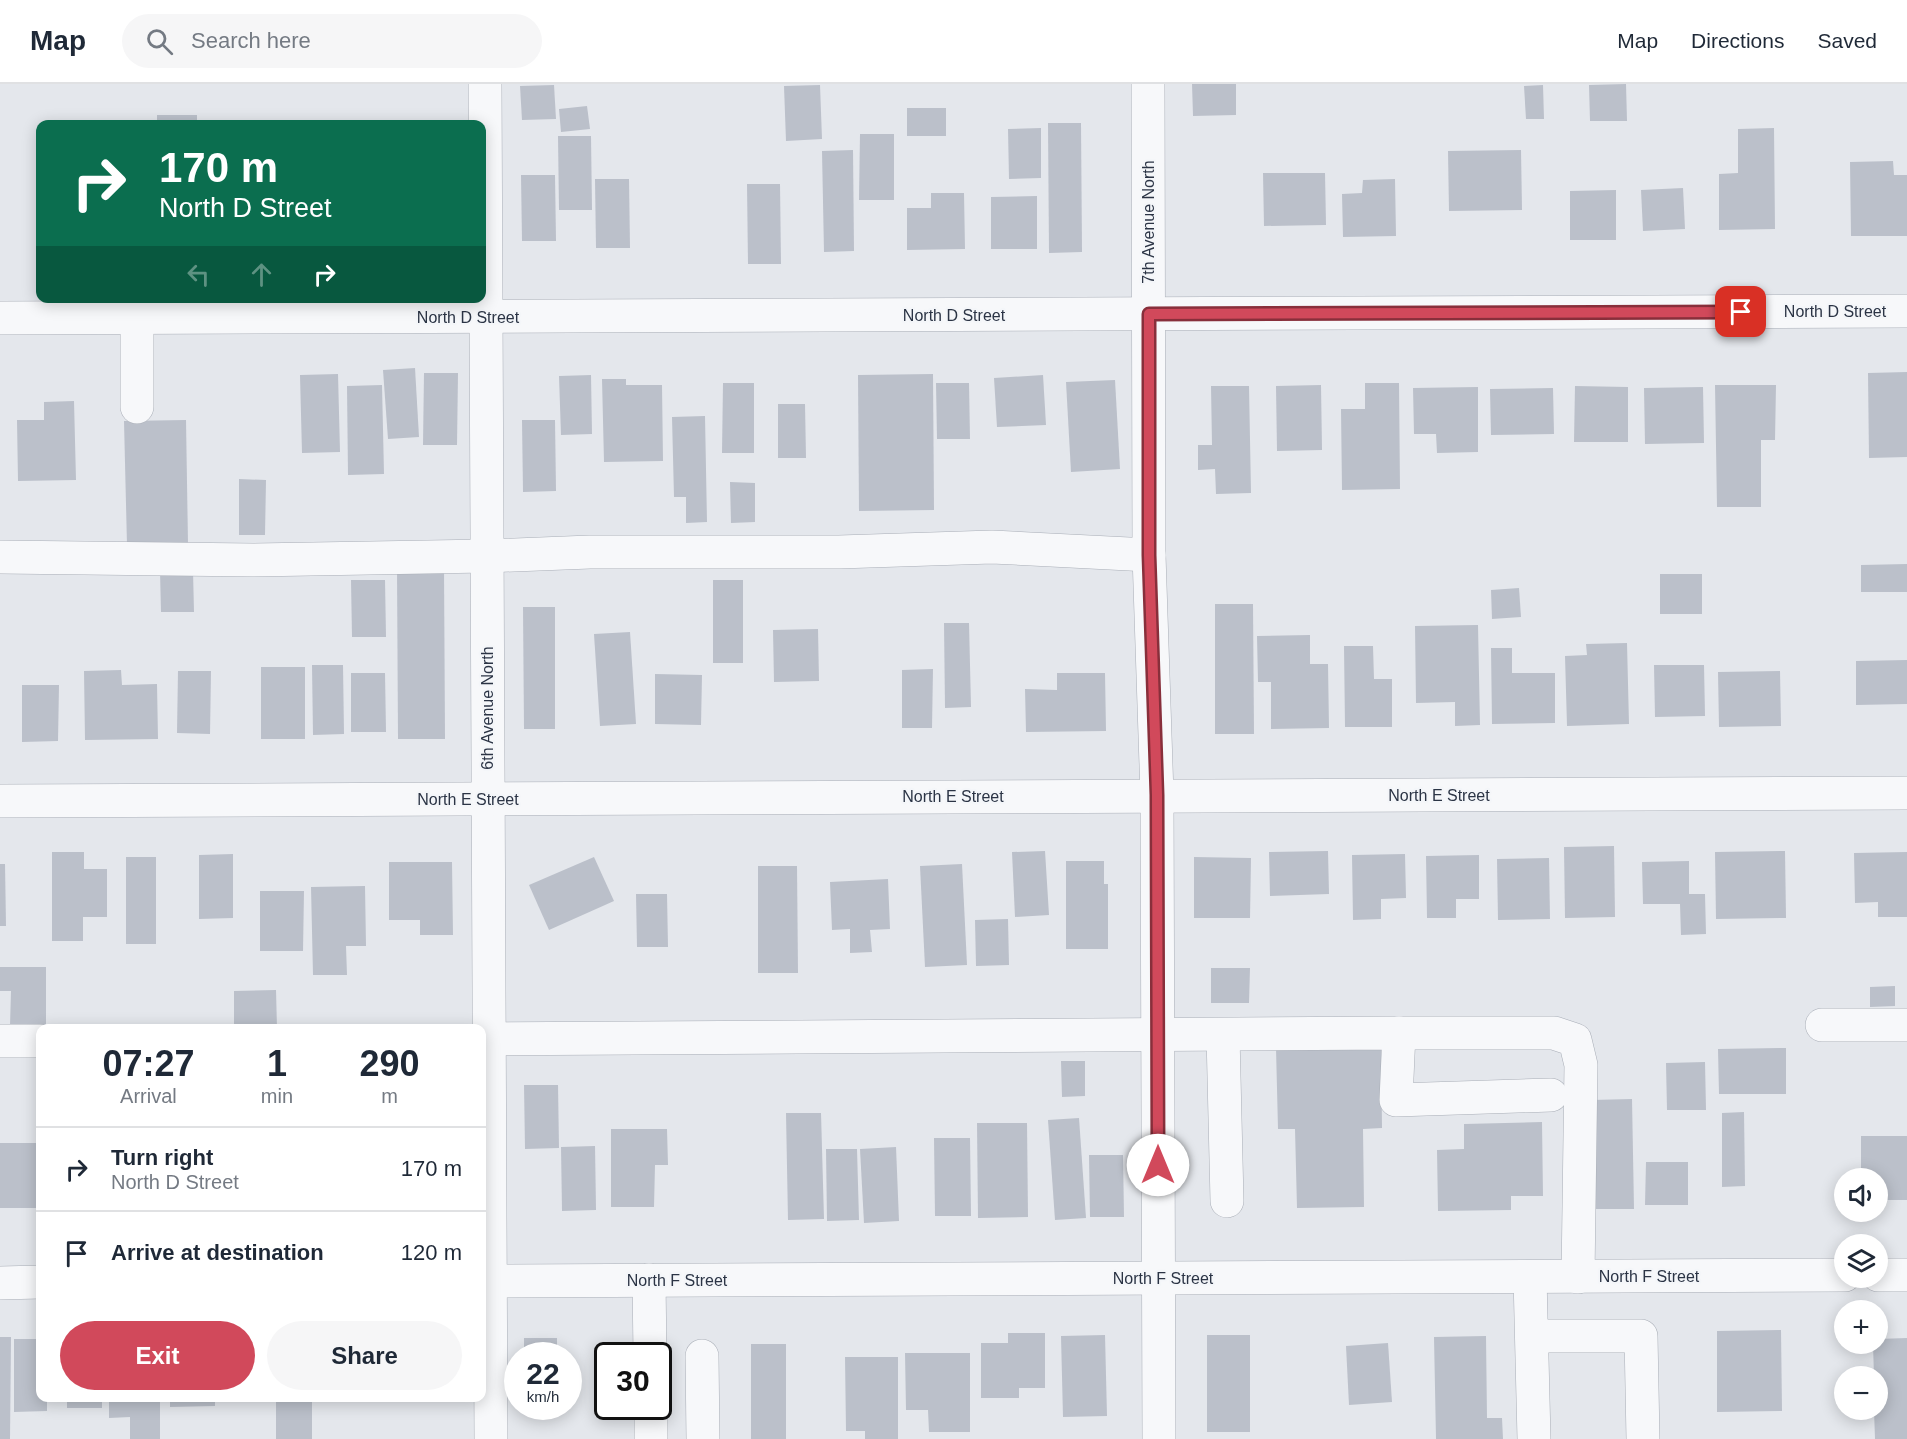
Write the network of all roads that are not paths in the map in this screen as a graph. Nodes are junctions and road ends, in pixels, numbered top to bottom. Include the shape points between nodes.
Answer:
1 (485, 84) edge
2 (1148, 84) edge
3 (485, 120) edge
4 (486, 303) edge
5 (1907, 311) edge
6 (1149, 314) junction
7 (486, 317) junction
8 (0, 318) edge
9 (137, 318) junction
10 (137, 407) dead end
11 (1149, 555) junction
12 (486, 556) junction
13 (0, 557) edge
14 (1907, 794) edge
15 (1157, 795) junction
16 (487, 799) junction
17 (0, 801) edge
18 (485, 1024) edge
19 (1822, 1025) dead end
20 (1907, 1025) edge
21 (1399, 1033) junction
22 (1158, 1035) junction
23 (1222, 1035) junction
24 (486, 1040) edge
25 (0, 1041) edge
26 (36, 1041) edge
27 (1551, 1095) dead end
28 (1227, 1201) dead end
29 (1834, 1275) edge
30 (1888, 1275) edge
31 (1907, 1275) edge
32 (1530, 1277) junction
33 (1578, 1277) junction
34 (1158, 1278) junction
35 (649, 1280) junction
36 (486, 1281) edge
37 (0, 1282) edge
38 (36, 1282) edge
39 (486, 1307) edge
40 (1532, 1336) junction
41 (650, 1342) edge
42 (702, 1356) dead end
43 (651, 1420) edge
44 (491, 1439) edge
45 (651, 1439) edge
46 (703, 1439) edge
47 (1159, 1439) edge
48 (1534, 1439) edge
49 (1643, 1439) edge

1 - 3 street, 6th Avenue North
2 - 6 street, 7th Avenue North
4 - 7 street, 6th Avenue North
5 - 6 street, North D Street
6 - 7 street, North D Street
6 - 11 street, 7th Avenue North
7 - 9 street, North D Street
7 - 12 street, 6th Avenue North
8 - 9 street, North D Street
9 - 10 street
11 - 12 street via 992,547
11 - 15 street, 7th Avenue North
12 - 13 street via 253,560
12 - 16 street, 6th Avenue North
14 - 15 street, North E Street
15 - 16 street, North E Street
15 - 22 street, 7th Avenue North
16 - 17 street, North E Street
16 - 18 street, 6th Avenue North
19 - 20 street
21 - 23 street
21 - 27 street via 1396,1100
21 - 33 street via 1554,1033 1575,1041 1581,1065
22 - 23 street
22 - 24 street
22 - 34 street, 7th Avenue North
23 - 28 street
25 - 26 street
29 - 33 street, North F Street
30 - 31 street
32 - 33 street, North F Street
32 - 34 street, North F Street
32 - 40 street
34 - 35 street, North F Street
34 - 47 street, 7th Avenue North
35 - 36 street, North F Street
35 - 41 street
37 - 38 street
39 - 44 street, 6th Avenue North
40 - 48 street
40 - 49 street via 1641,1336
42 - 46 street
43 - 45 street

